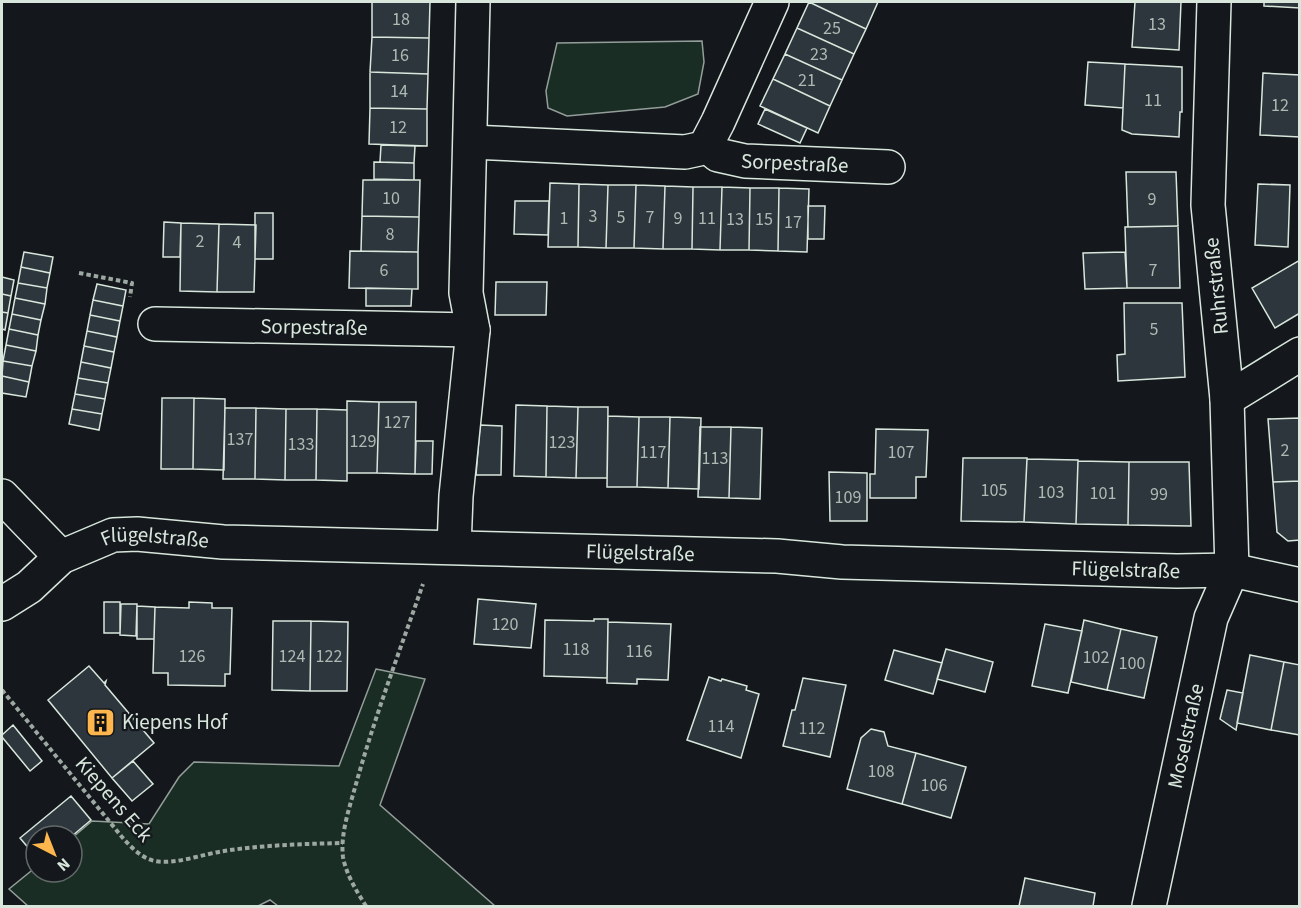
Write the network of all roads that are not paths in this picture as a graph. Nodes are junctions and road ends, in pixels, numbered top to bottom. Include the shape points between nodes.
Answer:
1 (473, 2) edge
2 (772, 2) edge
3 (1214, 2) edge
4 (471, 142) junction
5 (706, 145) junction
6 (888, 166) dead end
7 (155, 324) road end
8 (472, 330) junction
9 (1299, 354) edge
10 (1227, 399) junction
11 (2, 496) edge
12 (445, 547) junction
13 (61, 557) junction
14 (1232, 570) junction
15 (1299, 585) edge
16 (2, 604) edge
17 (1149, 906) edge

1 - 4 street
2 - 5 street
3 - 10 street, Ruhrstraße via 1208,206
4 - 5 street via 685,152
4 - 8 street via 466,293
5 - 6 street, Sorpestraße via 718,155 745,161
7 - 8 street, Sorpestraße
8 - 12 street via 456,496
9 - 10 street
10 - 14 street, Ruhrstraße
11 - 13 street
12 - 13 street, Flügelstraße via 222,542 137,534 113,535
12 - 14 street, Flügelstraße via 777,556 842,562
13 - 16 street, Flügelstraße via 29,587
14 - 15 street, Flügelstraße
14 - 17 street, Moselstraße via 1211,618

